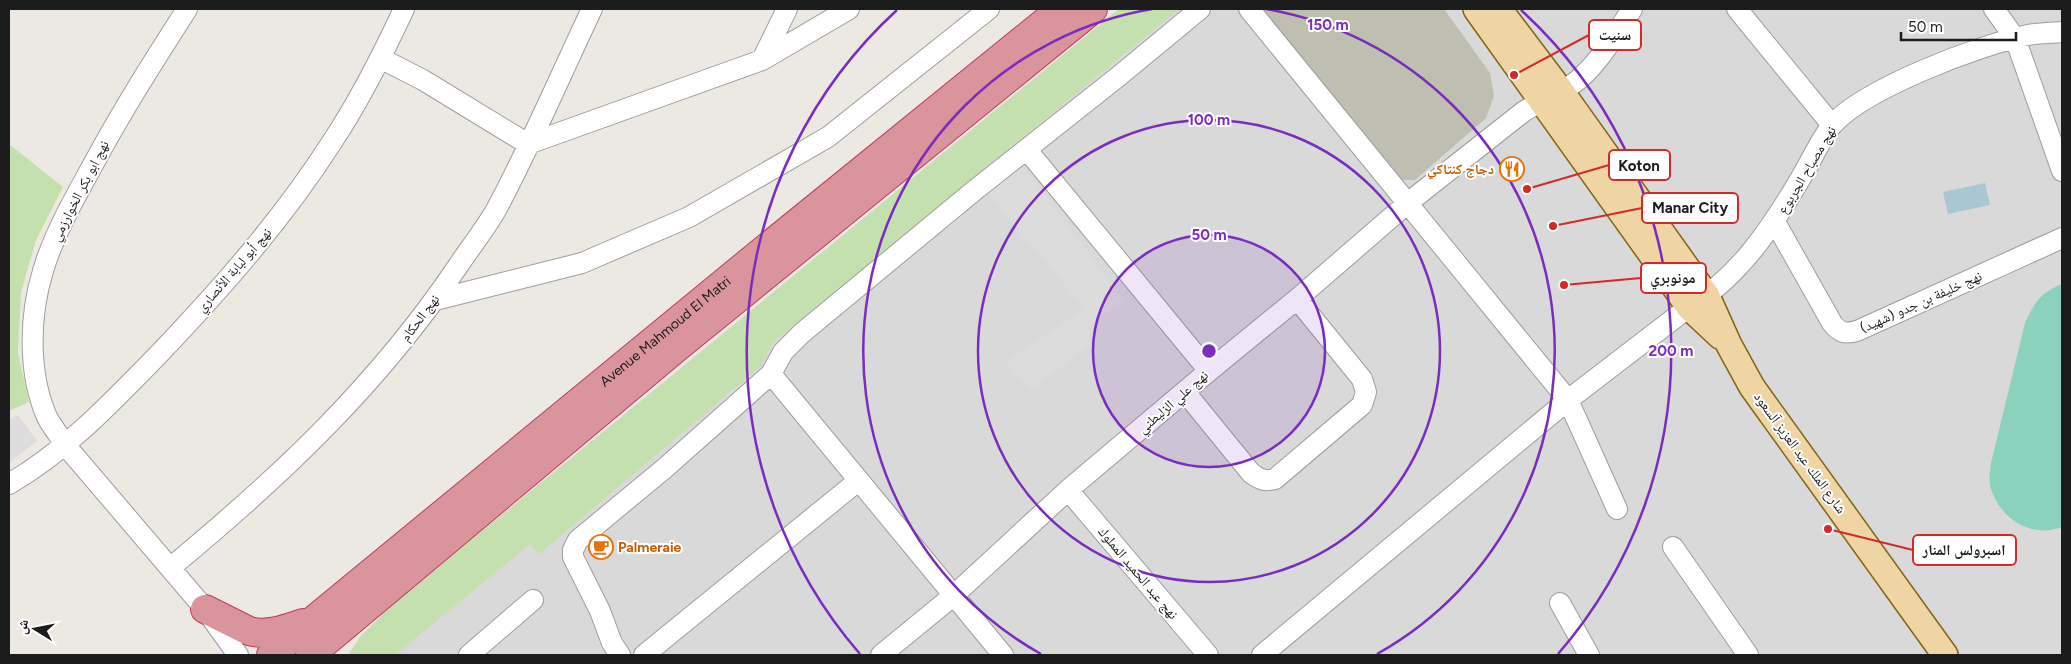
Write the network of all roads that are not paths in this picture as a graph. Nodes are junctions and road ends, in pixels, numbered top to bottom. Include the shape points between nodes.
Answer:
1 (187, 9) edge
2 (404, 9) edge
3 (592, 9) edge
4 (787, 9) edge
5 (849, 9) edge
6 (989, 9) edge
7 (1061, 9) edge
8 (1093, 9) edge
9 (1200, 9) edge
10 (1249, 9) edge
11 (1476, 9) edge
12 (1499, 9) edge
13 (1632, 9) edge
14 (1737, 9) edge
15 (1994, 9) edge
16 (2062, 32) edge
17 (2015, 38) junction
18 (380, 58) junction
19 (762, 60) junction
20 (1551, 96) junction
21 (1832, 125) junction
22 (528, 144) junction
23 (1027, 150) junction
24 (2062, 170) edge
25 (1408, 202) junction
26 (1775, 222) junction
27 (2062, 238) edge
28 (1297, 299) junction
29 (435, 300) junction
30 (1698, 302) junction
31 (1209, 371) junction
32 (771, 374) junction
33 (1185, 392) junction
34 (1568, 400) junction
35 (66, 446) junction
36 (858, 481) junction
37 (9, 484) edge
38 (1068, 490) junction
39 (1617, 509) dead end
40 (1673, 547) dead end
41 (170, 568) junction
42 (953, 596) junction
43 (533, 600) dead end
44 (376, 601) junction
45 (1560, 603) dead end
46 (205, 609) junction
47 (316, 619) junction
48 (1286, 635) junction
49 (238, 655) edge
50 (272, 655) edge
51 (310, 655) edge
52 (339, 655) edge
53 (469, 655) edge
54 (620, 655) edge
55 (644, 655) edge
56 (881, 655) edge
57 (1003, 655) edge
58 (1208, 655) edge
59 (1262, 655) edge
60 (1289, 655) edge
61 (1589, 655) edge
62 (1748, 655) edge
63 (1945, 655) edge

1 - 35 street, نهج ابو بكر الخوارزمي via 126,104 53,242 42,272 34,315 34,357 39,393 48,418
2 - 18 street, نهج أبو لبابة الأنصاري
3 - 22 street, نهج الحكام
4 - 19 street
5 - 19 street
6 - 29 street via 828,137 689,218 582,262
7 - 47 highway, Avenue Mahmoud El Matri
8 - 44 highway, Avenue Mahmoud El Matri via 683,343
9 - 23 street
10 - 25 street
11 - 20 main road
12 - 20 main road
13 - 20 street, نهج علي الزليطني via 1582,77
14 - 21 street
15 - 17 street
16 - 17 street, نهج مصباح الجربوع
17 - 21 street, نهج مصباح الجربوع via 1960,57 1870,96
17 - 24 street
18 - 22 street via 423,80
18 - 35 street, نهج أبو لبابة الأنصاري via 334,140 287,207 237,269 143,370
19 - 22 street
20 - 25 street, نهج علي الزليطني via 1508,123
20 - 30 main road, شارع الملك عبد العزيز آلسعود
21 - 26 street, نهج مصباح الجربوع
22 - 29 street, نهج الحكام via 495,211
23 - 31 street
23 - 32 street via 802,333 783,352
25 - 28 street, نهج علي الزليطني
25 - 34 street
26 - 27 street, نهج خليفة بن جدو (شهيد) via 1832,323 1844,333 1857,332
26 - 30 street, نهج مصباح الجربوع via 1731,275
28 - 31 street, نهج علي الزليطني
28 - 33 street via 1362,379 1366,392 1362,405 1275,479 1259,479 1252,473
29 - 41 street, نهج الحكام via 391,357 303,451
30 - 34 street, نهج مصباح الجربوع
30 - 63 main road, شارع الملك عبد العزيز آلسعود via 1777,423
31 - 33 street, نهج علي الزليطني
32 - 36 street
32 - 54 street via 578,540 573,550 574,557
33 - 38 street, نهج علي الزليطني
34 - 39 street
34 - 48 street, نهج مصباح الجربوع
35 - 37 street, نهج أبو لبابة الأنصاري
35 - 41 street, نهج ابو بكر الخوارزمي
36 - 42 street
36 - 55 street
38 - 42 street, نهج علي الزليطني
38 - 58 street, نهج عبد الحميد المملوك
40 - 62 street
41 - 46 street, نهج ابو بكر الخوارزمي
42 - 56 street, نهج علي الزليطني
42 - 57 street
43 - 53 street
44 - 51 highway, Avenue Mahmoud El Matri
44 - 52 highway
45 - 61 street
46 - 47 highway via 257,634 268,634
46 - 49 street, نهج ابو بكر الخوارزمي
47 - 50 highway, Avenue Mahmoud El Matri
48 - 59 street, نهج مصباح الجربوع
48 - 60 street

